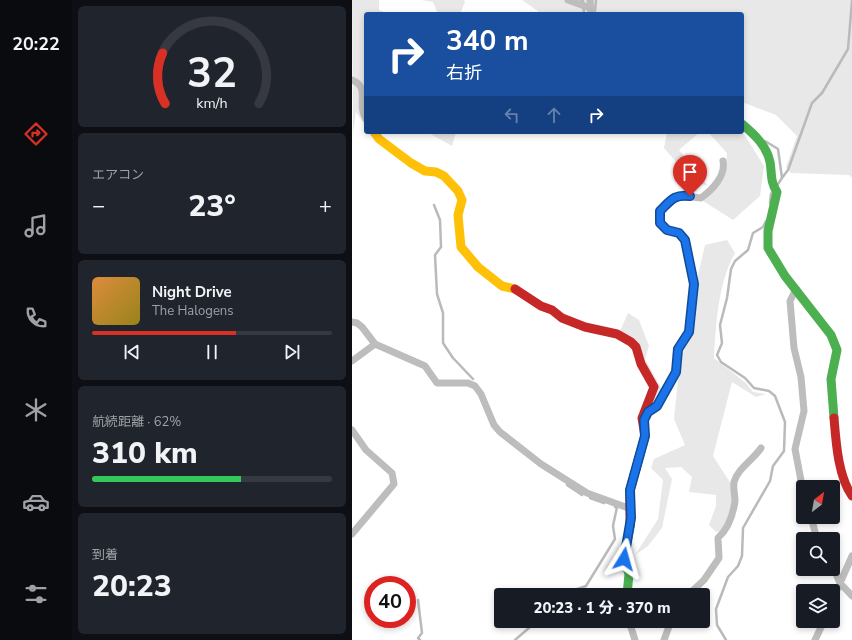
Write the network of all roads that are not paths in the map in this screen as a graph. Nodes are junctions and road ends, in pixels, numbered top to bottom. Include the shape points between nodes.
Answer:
1 (568, 0) edge
2 (590, 0) edge
3 (591, 12) edge
4 (352, 80) edge
5 (364, 112) edge
6 (744, 126) edge
7 (375, 134) edge
8 (723, 161) dead end
9 (796, 289) junction
10 (352, 322) edge
11 (375, 344) junction
12 (352, 361) edge
13 (644, 420) junction
14 (352, 430) edge
15 (761, 448) dead end
16 (801, 480) edge
17 (852, 496) edge
18 (631, 509) junction
19 (352, 534) edge
20 (852, 556) edge
21 (837, 576) edge
22 (840, 583) junction
23 (628, 588) edge
24 (695, 588) edge
25 (852, 596) edge
26 (631, 628) edge
27 (668, 628) edge
28 (821, 628) edge
29 (635, 640) edge
30 (664, 640) edge
31 (815, 640) edge

1 - 3 street
2 - 3 street
4 - 5 street via 362,88
6 - 9 street via 764,146 770,161 774,189 768,248
7 - 13 street via 378,139 411,163 425,171 444,176 458,190 462,200 458,215 461,247 478,267 502,286 517,290 562,318 585,327 617,334 636,347 641,364 654,387 644,410
8 - 13 street via 724,166 713,189 701,198 679,195 660,211 660,223 667,230 679,233 685,240 694,284 689,332 678,349 676,372 657,406 648,412
9 - 16 street via 790,301 804,411 795,449
9 - 17 street via 831,335 837,350 831,380 836,448 846,489
10 - 11 street via 362,327
11 - 12 street
11 - 18 street via 425,366 437,383 468,383 474,386 481,394 494,425 500,432 541,464 587,493
13 - 18 street via 645,436 630,490
14 - 19 street via 366,450 392,473 394,484
15 - 24 street via 740,470 734,483 735,501 731,516 726,530 718,538 719,558
18 - 23 street via 624,559 629,574
20 - 22 street
21 - 22 street
22 - 25 street
26 - 29 street
27 - 30 street
28 - 31 street

